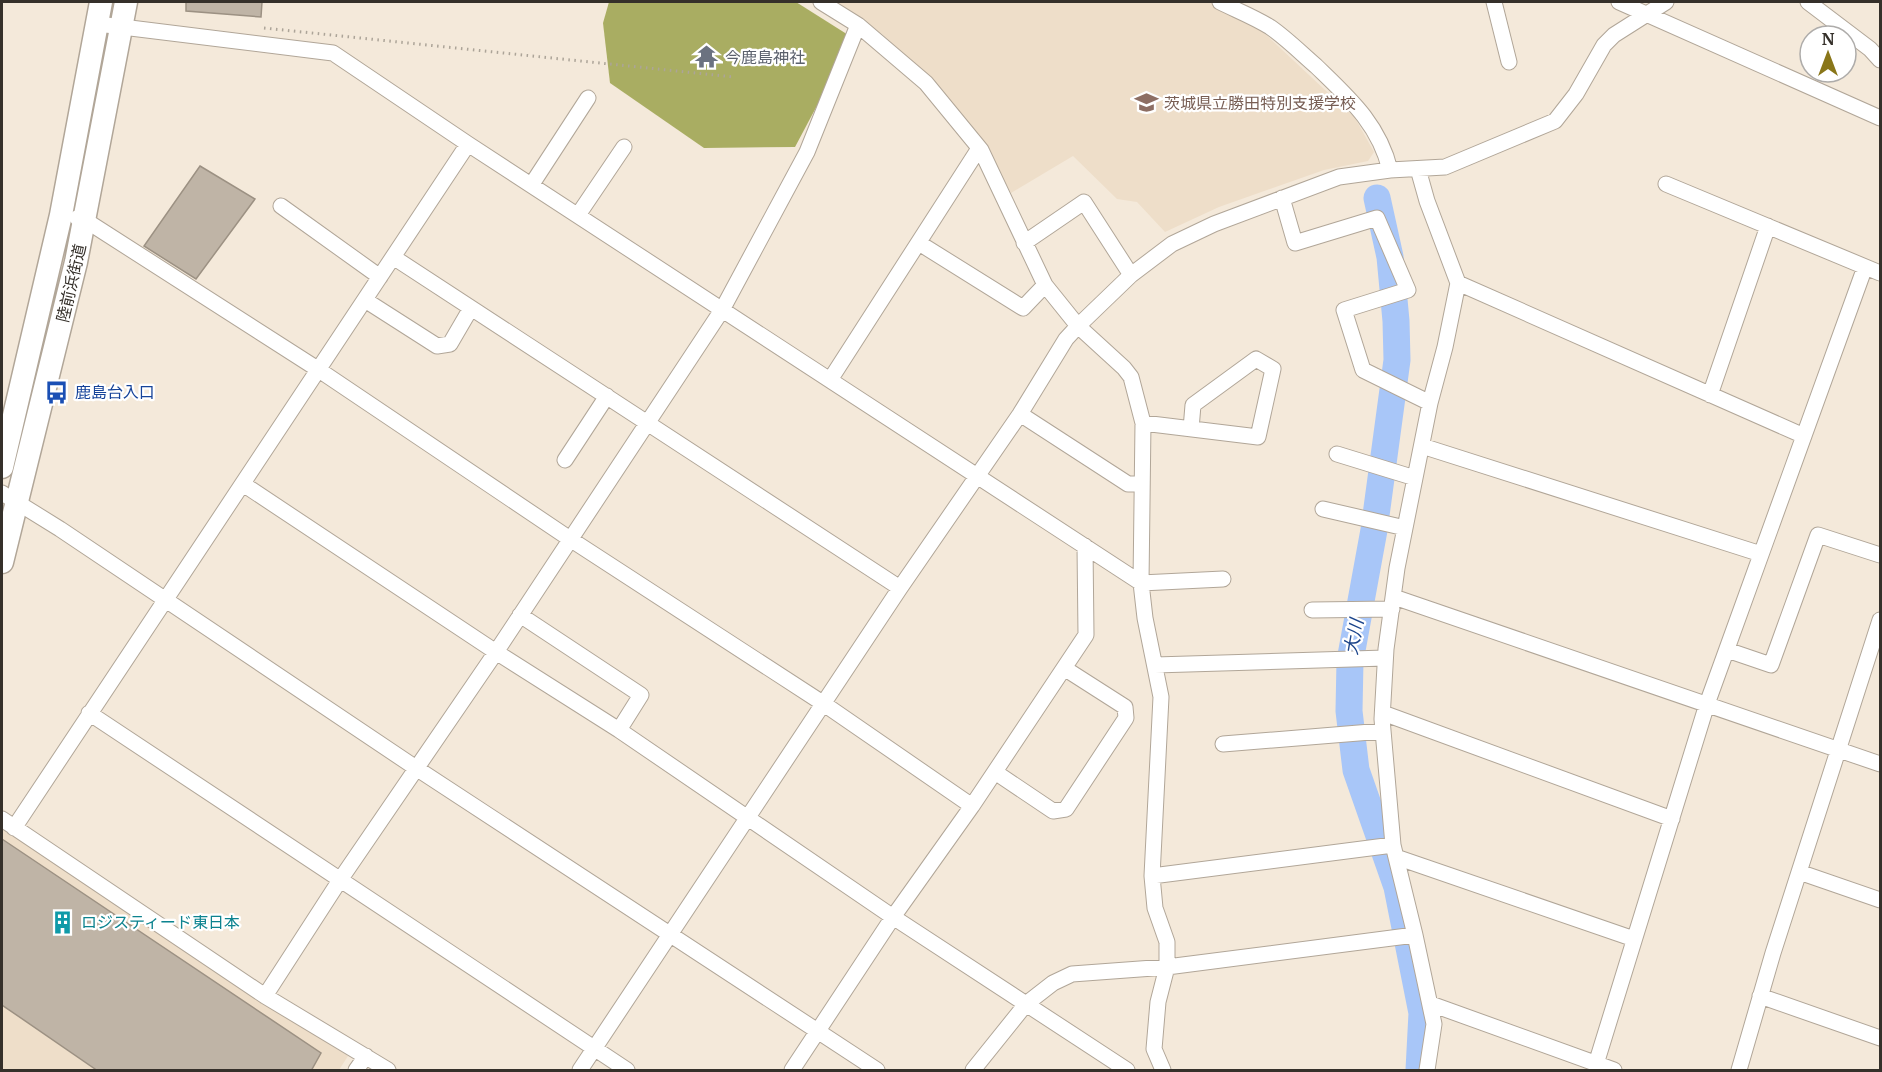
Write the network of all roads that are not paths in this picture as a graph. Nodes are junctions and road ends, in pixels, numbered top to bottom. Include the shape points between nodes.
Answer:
1 (101, 2) edge
2 (126, 2) edge
3 (821, 2) edge
4 (1220, 2) edge
5 (1494, 2) edge
6 (1619, 2) edge
7 (1666, 2) edge
8 (1808, 2) edge
9 (1648, 14) junction
10 (98, 24) junction
11 (858, 25) junction
12 (122, 27) junction
13 (1881, 60) edge
14 (1509, 62) dead end
15 (588, 98) dead end
16 (1881, 118) edge
17 (468, 144) junction
18 (624, 147) dead end
19 (981, 150) junction
20 (1418, 169) junction
21 (1390, 170) junction
22 (532, 184) junction
23 (1666, 184) dead end
24 (1282, 198) junction
25 (281, 206) dead end
26 (61, 215) junction
27 (578, 215) junction
28 (85, 220) junction
29 (1768, 226) junction
30 (919, 243) junction
31 (1024, 243) junction
32 (393, 258) junction
33 (1865, 267) junction
34 (1881, 273) edge
35 (1131, 275) junction
36 (380, 277) junction
37 (1458, 283) junction
38 (1046, 285) junction
39 (365, 300) junction
40 (471, 308) junction
41 (722, 310) junction
42 (1078, 326) junction
43 (319, 370) junction
44 (830, 380) junction
45 (1710, 395) junction
46 (607, 396) junction
47 (1430, 403) junction
48 (1020, 414) junction
49 (1143, 423) junction
50 (645, 424) junction
51 (1191, 429) junction
52 (1804, 436) junction
53 (1422, 446) junction
54 (1338, 454) dead end
55 (565, 460) dead end
56 (2, 467) edge
57 (979, 476) junction
58 (1415, 478) junction
59 (243, 484) junction
60 (1142, 484) junction
61 (10, 497) edge
62 (1323, 509) dead end
63 (1405, 528) junction
64 (570, 539) junction
65 (1085, 546) junction
66 (1761, 554) junction
67 (1881, 555) edge
68 (2, 562) edge
69 (1223, 579) dead end
70 (1141, 583) junction
71 (900, 588) junction
72 (166, 599) junction
73 (1393, 603) junction
74 (1312, 610) dead end
75 (520, 615) junction
76 (1881, 620) edge
77 (1727, 650) junction
78 (496, 652) junction
79 (1385, 658) junction
80 (1155, 664) junction
81 (1064, 668) junction
82 (824, 704) junction
83 (1707, 704) junction
84 (88, 713) junction
85 (1383, 713) junction
86 (619, 730) junction
87 (1383, 731) junction
88 (1222, 744) dead end
89 (1838, 749) junction
90 (1881, 764) edge
91 (416, 768) junction
92 (995, 772) junction
93 (972, 806) junction
94 (748, 818) junction
95 (1672, 819) junction
96 (8, 823) edge
97 (1394, 851) junction
98 (1798, 872) junction
99 (1152, 876) junction
100 (340, 880) junction
101 (1881, 900) edge
102 (893, 917) junction
103 (671, 935) junction
104 (1415, 935) junction
105 (1635, 939) junction
106 (1167, 967) junction
107 (265, 996) junction
108 (1760, 996) junction
109 (1026, 1004) junction
110 (1431, 1004) junction
111 (818, 1033) junction
112 (1881, 1038) edge
113 (594, 1049) junction
114 (366, 1056) junction
115 (1596, 1064) junction
116 (356, 1071) edge
117 (388, 1071) edge
118 (580, 1071) edge
119 (627, 1071) edge
120 (792, 1071) edge
121 (877, 1071) edge
122 (973, 1071) edge
123 (1127, 1071) edge
124 (1163, 1071) edge
125 (1427, 1071) edge
126 (1614, 1071) edge
127 (1739, 1071) edge

1 - 10 highway, 陸前浜街道
2 - 12 highway, 陸前浜街道
3 - 11 street
4 - 21 street via 1269,27 1346,94 1364,114 1385,149
5 - 14 street
6 - 9 street
7 - 9 street
8 - 13 street
9 - 16 street
9 - 20 street via 1625,26 1604,45 1576,94 1555,121 1466,160 1445,167
10 - 12 street
10 - 26 highway, 陸前浜街道
11 - 19 street via 926,83
11 - 41 street via 807,152
12 - 17 street via 333,53
12 - 28 highway, 陸前浜街道
15 - 22 street
17 - 22 street
17 - 32 street
18 - 27 street
19 - 30 street
19 - 31 street
20 - 21 street
20 - 37 street via 1426,201
21 - 24 street via 1339,177
22 - 27 street
23 - 29 street
24 - 35 street via 1172,244
24 - 47 street via 1295,243 1377,218 1408,290 1344,310 1363,370
25 - 36 street
26 - 28 street
26 - 56 highway, 陸前浜街道
27 - 41 street
28 - 43 street
28 - 61 highway, 陸前浜街道
29 - 33 street
29 - 45 street
30 - 38 street via 1023,308
30 - 44 street
31 - 35 street via 1084,202
31 - 38 street
32 - 36 street
32 - 40 street
33 - 34 street
33 - 52 street
35 - 42 street
36 - 39 street
37 - 45 street
37 - 47 street
38 - 42 street
39 - 40 street via 436,346 450,344
39 - 43 street
40 - 46 street
41 - 44 street
41 - 50 street
42 - 48 street
42 - 49 street via 1131,377
43 - 59 street
43 - 64 street
44 - 57 street
45 - 52 street
46 - 50 street
46 - 55 street
47 - 53 street
48 - 57 street
48 - 60 street via 1128,484
49 - 51 street
49 - 60 street
50 - 64 street
50 - 71 street
51 - 51 street via 1258,437 1274,369 1256,359 1193,405
52 - 66 street
53 - 58 street
53 - 66 street
54 - 58 street
57 - 65 street
57 - 71 street
58 - 63 street
59 - 72 street
59 - 78 street
60 - 70 street
61 - 68 highway, 陸前浜街道
61 - 72 street
62 - 63 street
63 - 73 street
64 - 75 street
64 - 82 street
65 - 70 street
65 - 81 street via 1086,635
66 - 77 street
67 - 77 street via 1818,535 1771,664
69 - 70 street
70 - 80 street
71 - 82 street
72 - 84 street
72 - 91 street
73 - 74 street
73 - 79 street
73 - 83 street
75 - 78 street
75 - 86 street via 641,695
76 - 89 street
77 - 83 street
78 - 86 street
78 - 91 street
79 - 80 street
79 - 85 street
80 - 99 street via 1161,697
81 - 92 street
81 - 92 street via 1125,707 1126,718 1066,809 1053,811
82 - 93 street
82 - 94 street
83 - 89 street
83 - 95 street
84 - 96 street
84 - 100 street
85 - 87 street
85 - 95 street
86 - 94 street
87 - 88 street
87 - 97 street
89 - 90 street
89 - 98 street
91 - 100 street
91 - 103 street
92 - 93 street
93 - 102 street
94 - 102 street
94 - 103 street
95 - 105 street
96 - 107 street
97 - 99 street
97 - 104 street
97 - 105 street
98 - 101 street
98 - 108 street
99 - 106 street via 1155,908 1167,942
100 - 107 street
100 - 113 street
102 - 109 street
102 - 111 street
103 - 111 street
103 - 113 street
104 - 106 street
104 - 110 street
105 - 115 street
106 - 109 street via 1072,974
106 - 124 street via 1158,1002 1154,1049
107 - 114 street
108 - 112 street
108 - 127 street
109 - 122 street
109 - 123 street
110 - 115 street
110 - 125 street via 1434,1024
111 - 120 street
111 - 121 street
113 - 118 street
113 - 119 street
114 - 116 street
114 - 117 street
115 - 126 street

